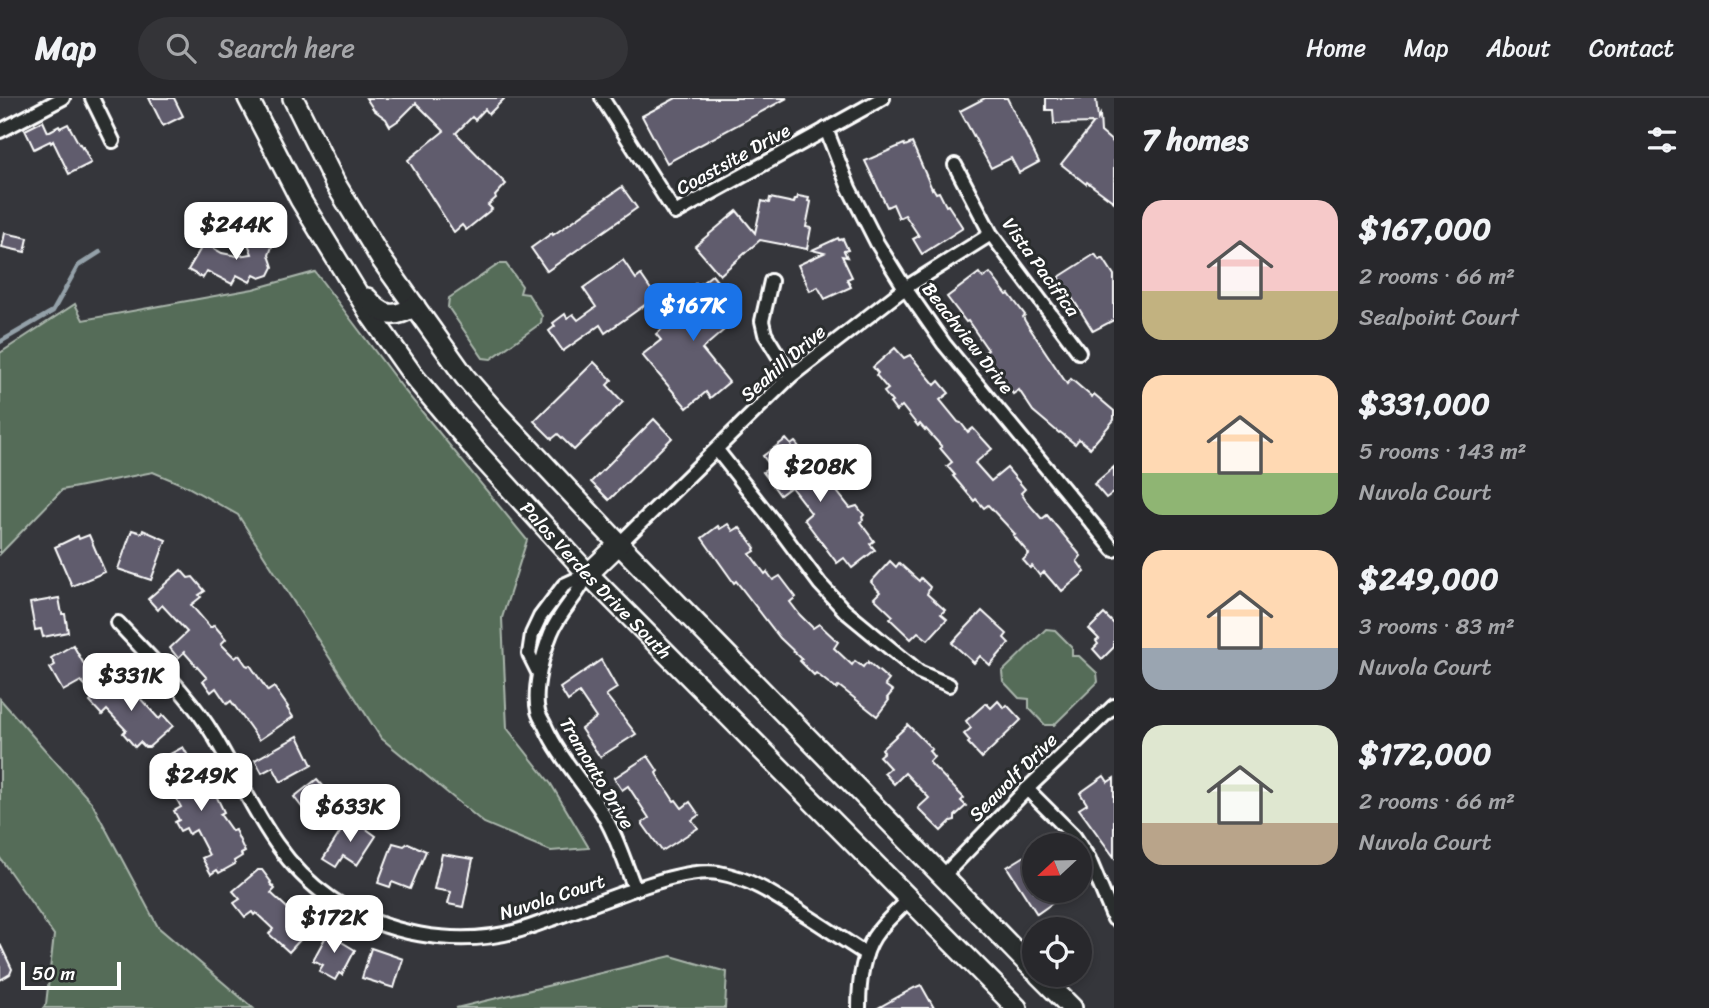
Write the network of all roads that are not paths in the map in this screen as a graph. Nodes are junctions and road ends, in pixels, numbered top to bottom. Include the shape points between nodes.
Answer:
1 (63, 98) edge
2 (92, 98) edge
3 (248, 98) edge
4 (293, 98) edge
5 (602, 98) edge
6 (883, 98) edge
7 (826, 129) junction
8 (0, 131) edge
9 (113, 141) dead end
10 (955, 165) dead end
11 (990, 234) junction
12 (327, 244) junction
13 (771, 281) dead end
14 (905, 288) junction
15 (415, 306) junction
16 (1079, 352) dead end
17 (791, 376) junction
18 (717, 450) junction
19 (619, 544) junction
20 (1114, 550) edge
21 (588, 574) junction
22 (118, 623) dead end
23 (949, 685) dead end
24 (1114, 706) edge
25 (1027, 789) junction
26 (942, 877) junction
27 (635, 889) junction
28 (909, 899) junction
29 (1114, 919) edge
30 (866, 954) junction
31 (1022, 958) edge
32 (1051, 987) edge
33 (859, 1008) edge
34 (1017, 1008) edge
35 (1072, 1008) edge

1 - 8 street
2 - 9 street
3 - 12 main road, Palos Verdes Drive South
4 - 15 main road via 335,183
5 - 7 street, Coastsite Drive via 674,213
6 - 7 street, Coastsite Drive
7 - 14 street, Beachview Drive via 849,188
10 - 11 street, Vista Pacifica
11 - 14 street, Seahill Drive
11 - 16 street, Vista Pacifica
12 - 15 main road via 369,302 383,313 402,314
12 - 21 main road, Palos Verdes Drive South via 415,378
13 - 17 street via 762,321
14 - 17 street, Seahill Drive
14 - 20 street, Beachview Drive via 944,344
15 - 19 main road via 465,377
17 - 18 street, Seahill Drive
18 - 19 street, Seahill Drive
18 - 23 street via 845,611 919,672
19 - 21 main road
19 - 26 main road
21 - 27 street, Tramonto Drive via 564,585 540,617 528,654 539,674 538,712 547,732 600,808
21 - 28 main road, Palos Verdes Drive South
22 - 27 street, Nuvola Court via 202,717 284,854 328,897 352,912 397,930 489,937
24 - 25 street, Seawolf Drive
25 - 26 street, Seawolf Drive
25 - 29 street via 1074,836 1089,859
26 - 31 main road
27 - 30 street, Nuvola Court via 692,875 739,878 760,886
28 - 30 street via 875,936
28 - 34 main road, Palos Verdes Drive South
30 - 33 street
32 - 35 main road

